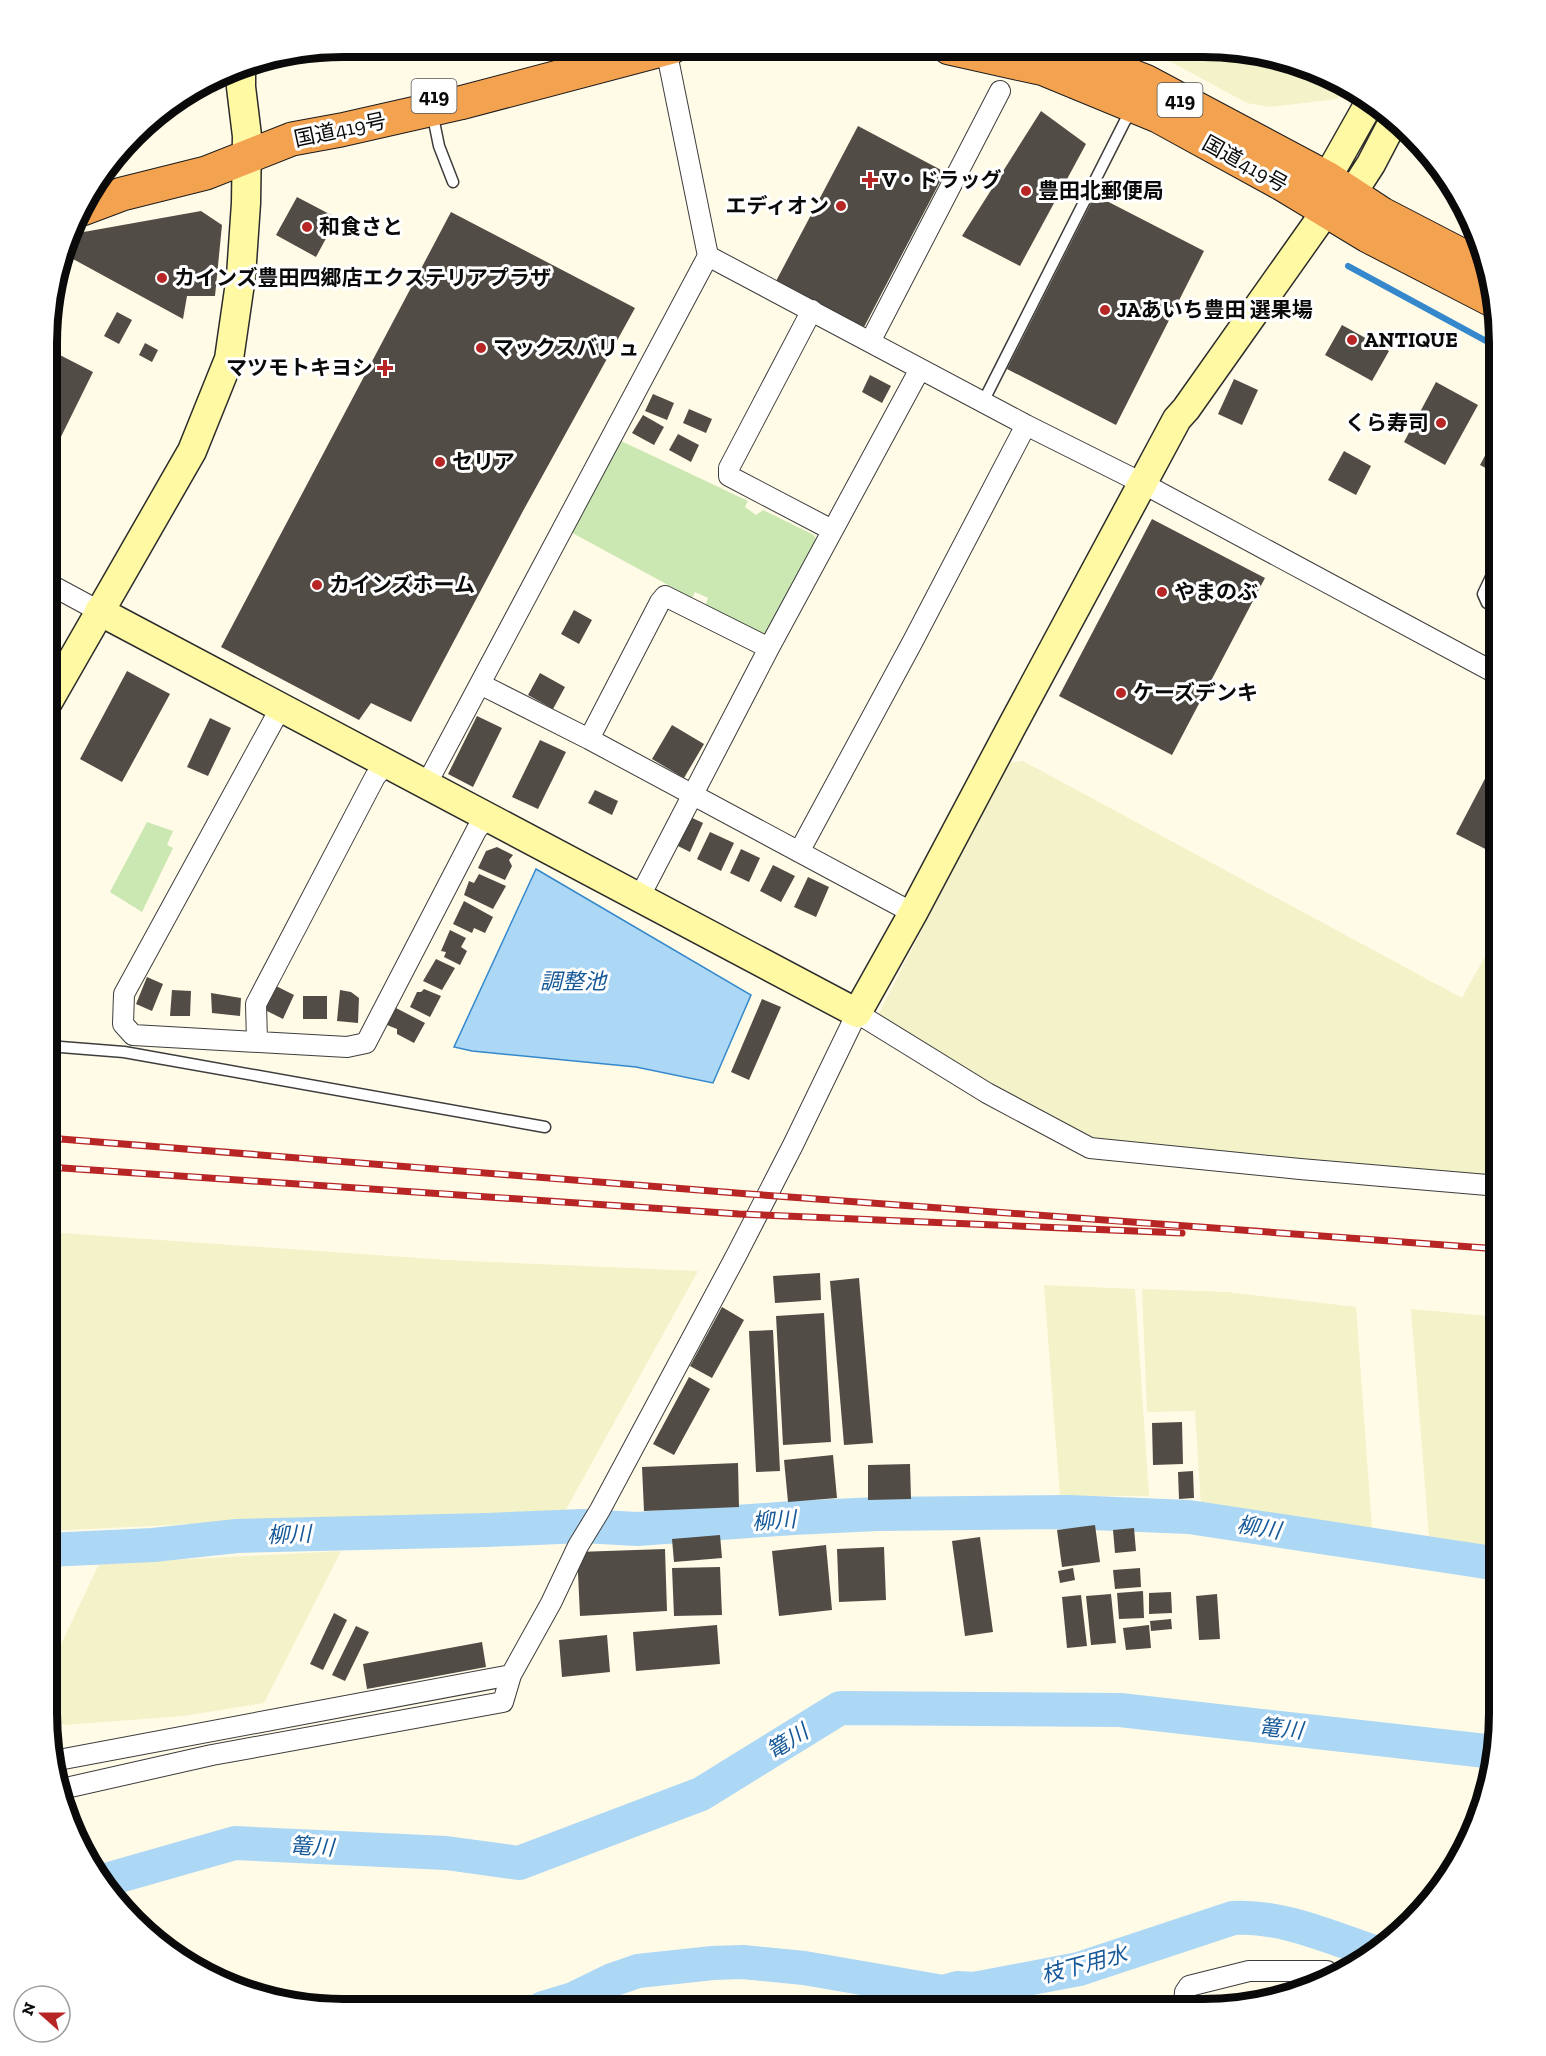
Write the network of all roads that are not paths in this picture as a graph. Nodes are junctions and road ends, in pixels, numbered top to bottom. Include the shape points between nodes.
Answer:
1 (582, 57) edge
2 (634, 57) edge
3 (671, 57) edge
4 (990, 57) edge
5 (1084, 57) edge
6 (242, 76) edge
7 (1000, 91) dead end
8 (1137, 107) junction
9 (431, 109) junction
10 (1368, 109) edge
11 (1390, 127) edge
12 (247, 146) junction
13 (111, 176) edge
14 (453, 182) dead end
15 (1335, 195) junction
16 (93, 204) edge
17 (708, 256) junction
18 (1477, 264) edge
19 (1485, 296) edge
20 (812, 310) junction
21 (870, 342) junction
22 (920, 369) junction
23 (983, 402) junction
24 (1026, 425) junction
25 (1142, 483) junction
26 (832, 530) junction
27 (1489, 581) edge
28 (57, 588) edge
29 (1489, 604) edge
30 (99, 611) junction
31 (769, 648) junction
32 (1489, 670) edge
33 (480, 684) junction
34 (57, 686) edge
35 (281, 707) junction
36 (589, 739) junction
37 (386, 764) junction
38 (426, 785) junction
39 (693, 796) junction
40 (488, 818) junction
41 (800, 852) junction
42 (639, 898) junction
43 (913, 914) junction
44 (857, 1013) junction
45 (257, 1041) junction
46 (57, 1047) edge
47 (545, 1127) dead end
48 (1489, 1185) edge
49 (511, 1675) junction
50 (61, 1759) edge
51 (67, 1788) edge
52 (1325, 1971) edge
53 (1185, 1999) edge

1 - 12 highway, 国道419号 / 419 via 445,94 279,131
2 - 9 highway, 国道419号 / 419
3 - 17 street
4 - 8 highway, 国道419号 / 419 via 1044,69
5 - 15 highway, 国道419号 / 419 via 1145,81
6 - 12 street
7 - 21 street
8 - 15 highway, 国道419号 / 419 via 1282,184
8 - 23 lane via 1125,121
9 - 12 highway, 国道419号 / 419
9 - 14 lane via 439,146
10 - 15 street
11 - 15 street via 1371,164
12 - 13 highway, 国道419号 / 419 via 203,152
12 - 16 highway, 国道419号 / 419 via 206,173
12 - 30 street via 241,276 229,359 192,451
15 - 18 highway, 国道419号 / 419 via 1382,214
15 - 19 highway, 国道419号 / 419 via 1392,249
15 - 25 street via 1177,419
17 - 20 street
17 - 33 street
20 - 21 street
20 - 26 street via 729,468 729,476
21 - 22 street
22 - 23 street
22 - 26 street
23 - 24 street
24 - 25 street
24 - 41 street
25 - 32 street
25 - 43 street
26 - 31 street
27 - 29 lane via 1483,594
28 - 30 street
30 - 34 street
30 - 35 street
31 - 36 street via 664,596
31 - 39 street
33 - 36 street
33 - 38 street
35 - 37 street
35 - 45 street via 124,994 123,1024 132,1035
36 - 39 street
37 - 38 street
37 - 45 street via 375,777 256,1004
38 - 40 street
39 - 41 street
39 - 42 street
40 - 42 street
40 - 45 street via 477,829 366,1043 347,1047
41 - 43 street
42 - 44 street
43 - 44 street
44 - 48 street via 987,1093 1090,1148
44 - 49 street via 778,1175
46 - 47 lane via 124,1052
49 - 50 street
49 - 51 street via 503,1702 212,1755
52 - 53 street via 1249,1971 1189,1986

